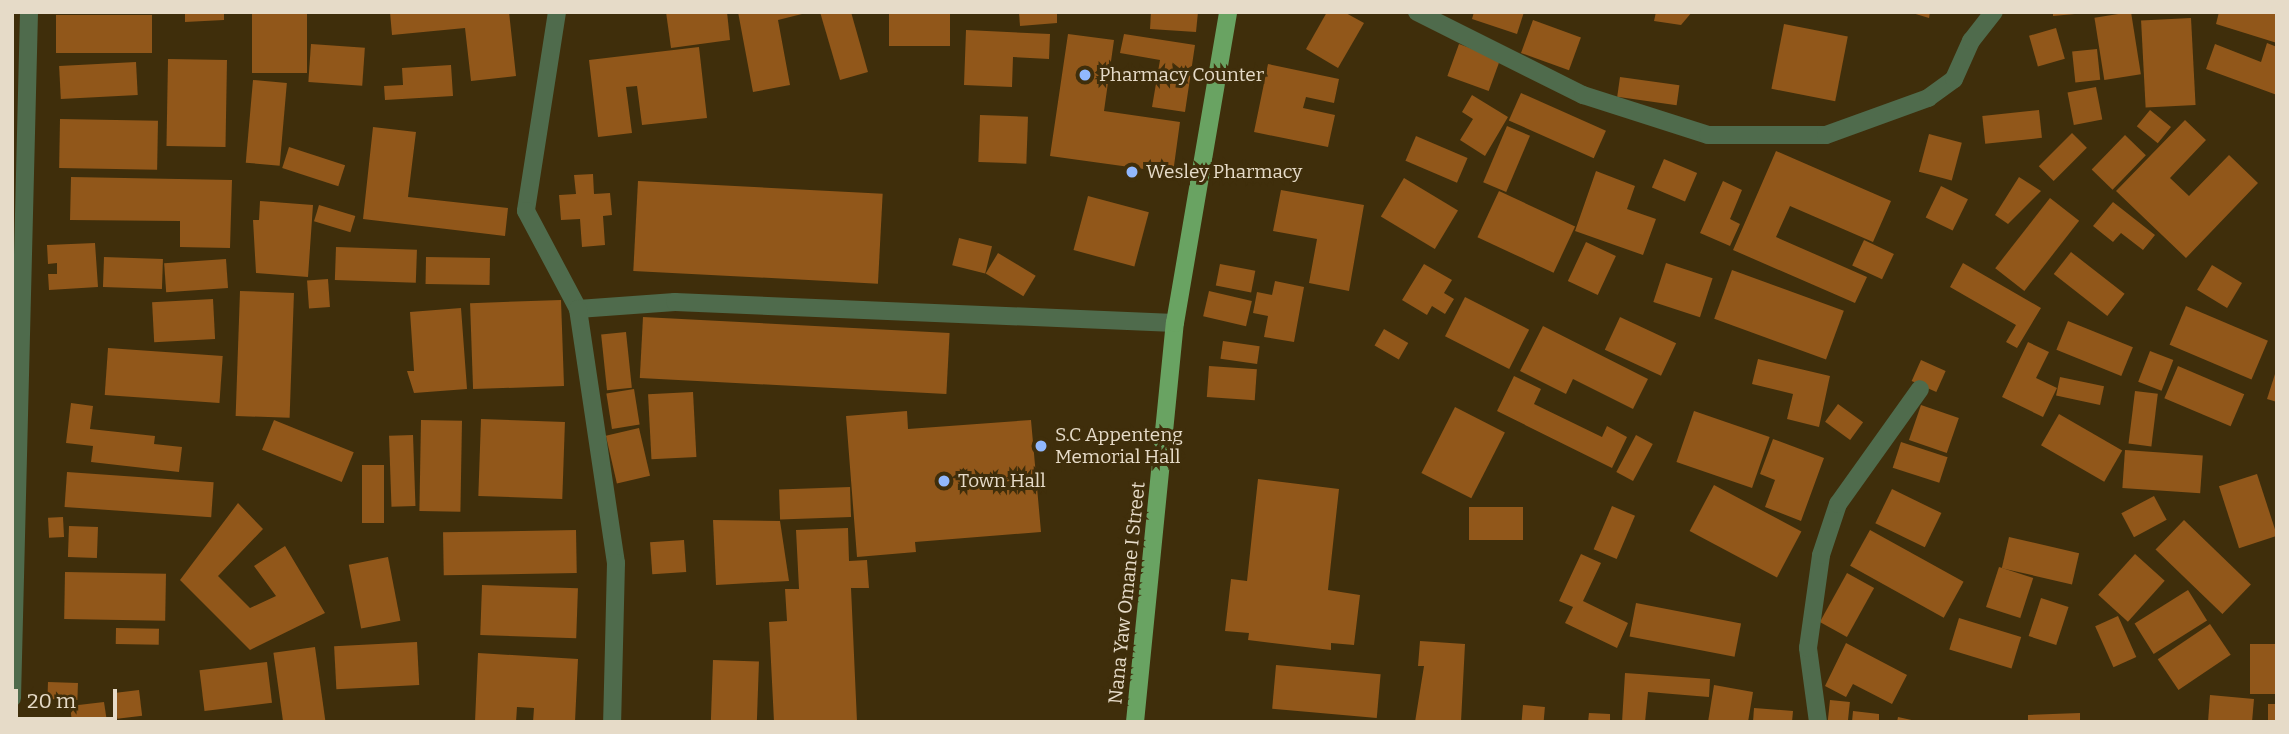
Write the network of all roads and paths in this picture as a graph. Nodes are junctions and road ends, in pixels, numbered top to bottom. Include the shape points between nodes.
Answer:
1 (29, 12) edge
2 (557, 12) edge
3 (1228, 12) edge
4 (1417, 12) edge
5 (1994, 12) edge
6 (578, 309) junction
7 (1175, 323) junction
8 (1920, 389) dead end
9 (12, 698) edge
10 (612, 722) edge
11 (1135, 722) edge
12 (1818, 722) edge

1 - 9 street
2 - 6 street via 526,211
3 - 7 main road, Nana Yaw Omane I Street
4 - 5 street via 1583,95 1707,135 1826,135 1928,98 1954,79 1971,41
6 - 7 street via 675,302
6 - 10 street via 616,563
7 - 11 main road, Nana Yaw Omane I Street
8 - 12 street via 1838,504 1821,555 1808,648

